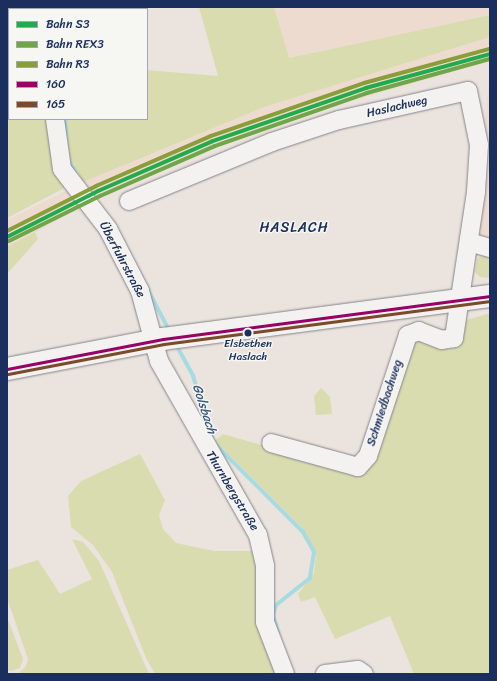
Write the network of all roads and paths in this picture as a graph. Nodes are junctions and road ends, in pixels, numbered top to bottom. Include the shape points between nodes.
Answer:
1 (55, 120) edge
2 (129, 201) dead end
3 (469, 242) junction
4 (490, 248) edge
5 (490, 296) edge
6 (460, 299) junction
7 (166, 338) junction
8 (7, 369) edge
9 (271, 442) dead end
10 (285, 674) edge
11 (325, 674) edge
12 (364, 674) edge

1 - 7 street, Überfuhrstraße via 62,169 111,235
2 - 3 street, Haslachweg via 272,142 339,120 468,91 479,145
3 - 4 street
3 - 6 street, Haslachweg
5 - 6 main road
6 - 7 main road
6 - 9 street, Schmiedbachweg via 454,338 442,340 419,331 408,335 365,462 352,467
7 - 8 main road
7 - 10 street, Thurnbergstraße via 159,361 190,421 258,535 265,566 265,622
11 - 12 street via 358,670

